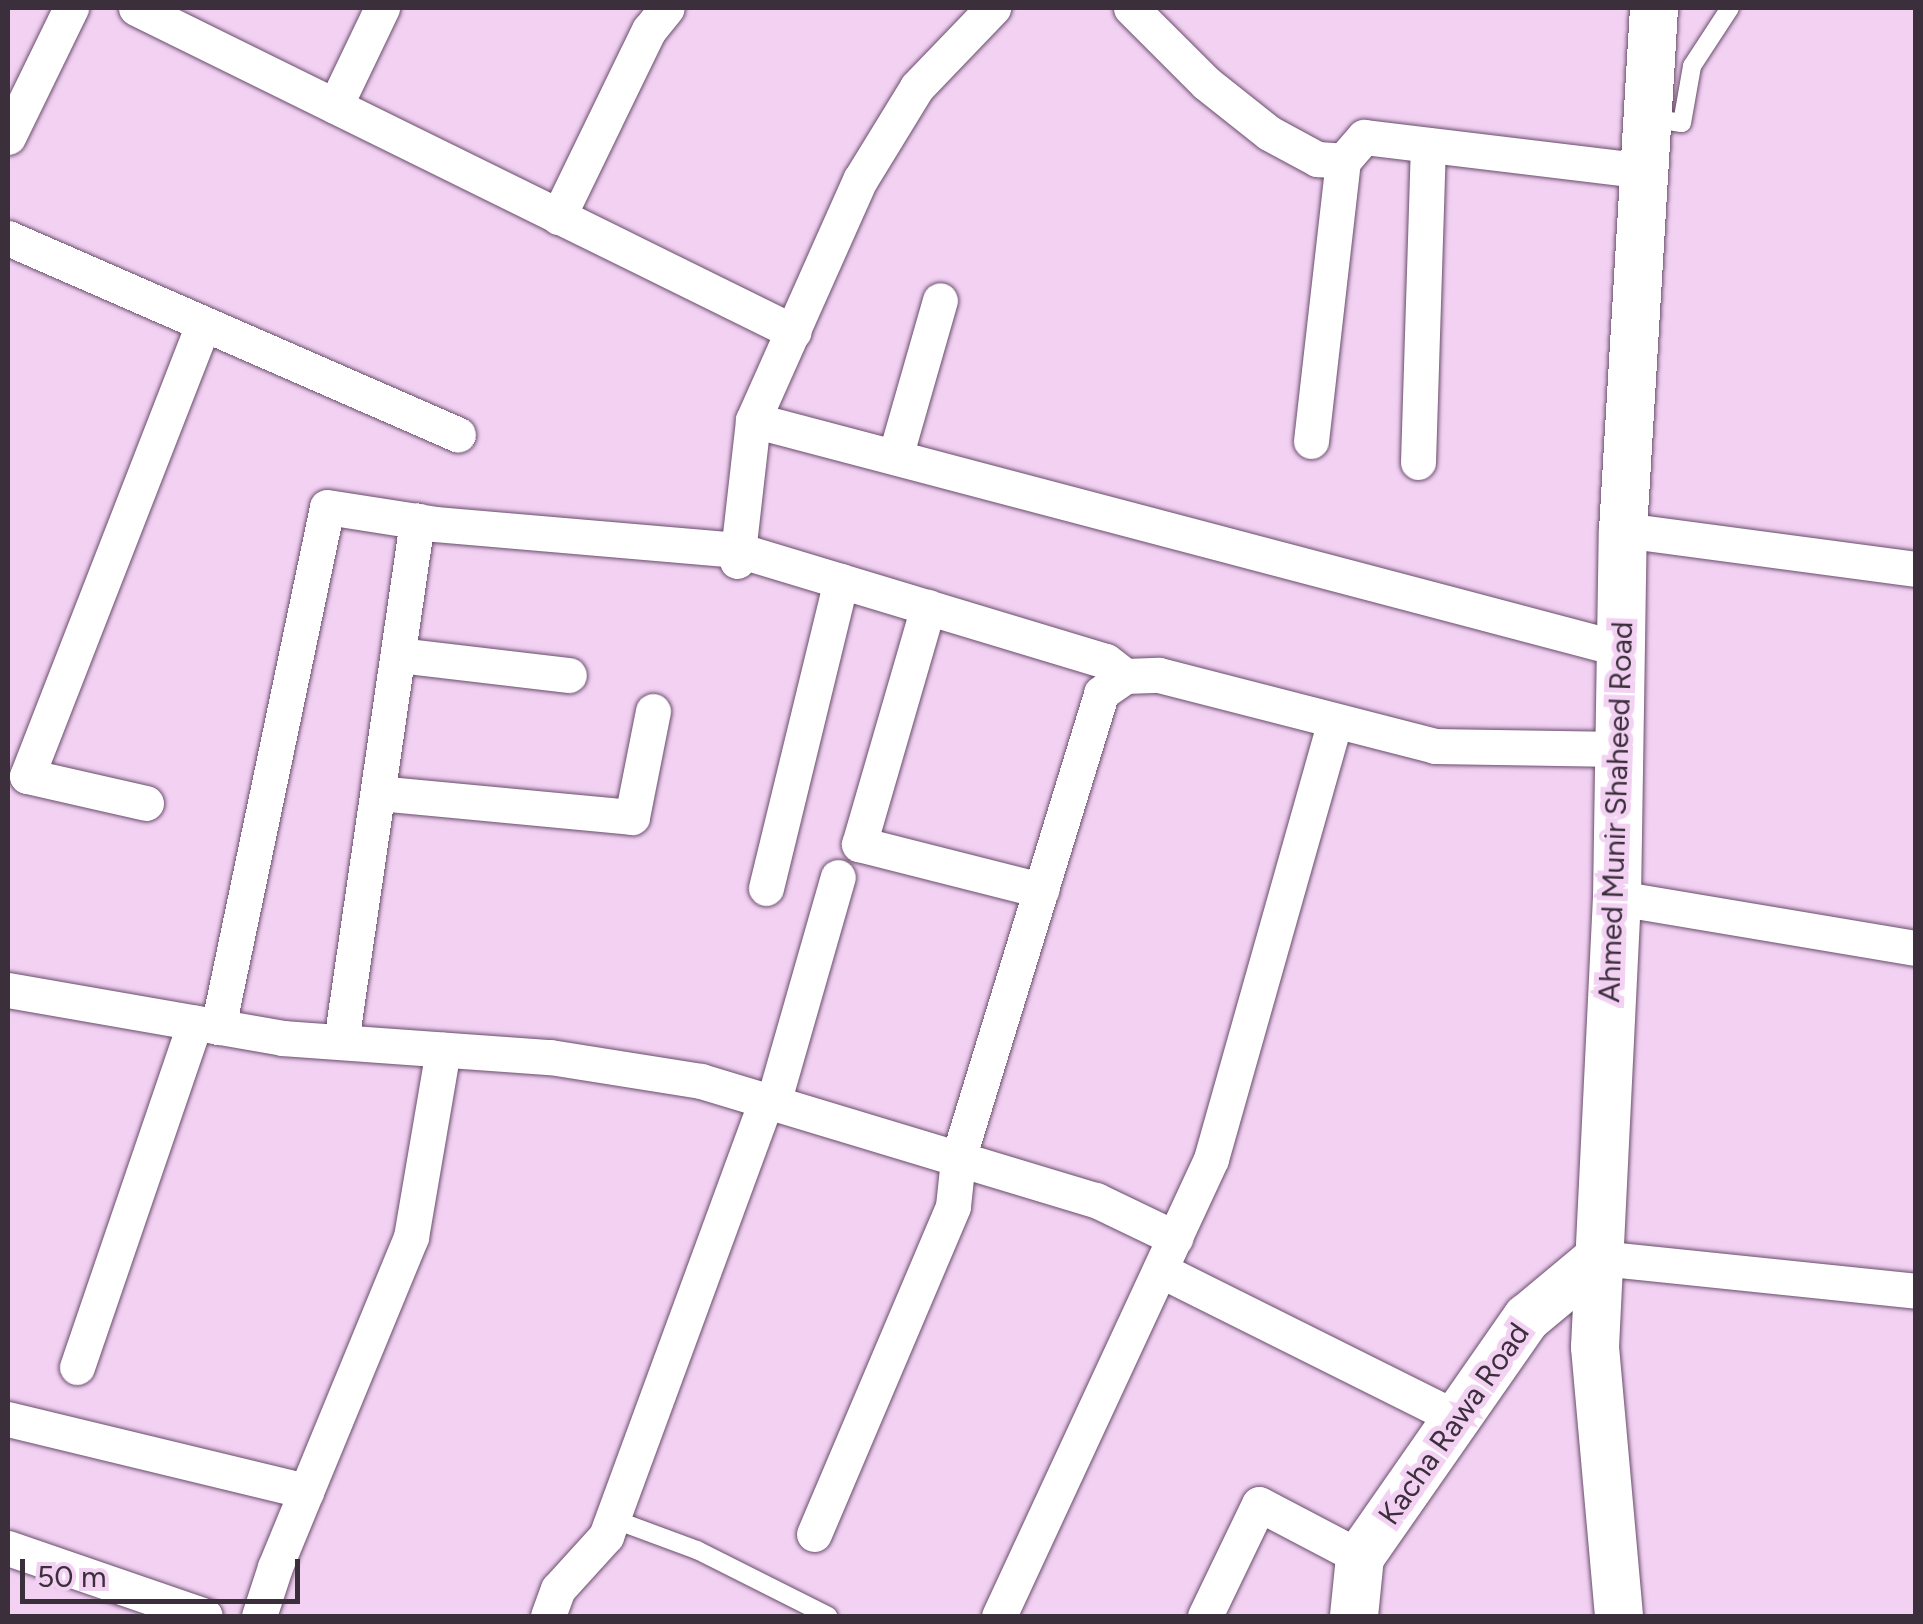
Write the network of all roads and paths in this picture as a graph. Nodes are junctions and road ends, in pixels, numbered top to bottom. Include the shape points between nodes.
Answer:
1 (71, 8) edge
2 (136, 8) edge
3 (382, 8) edge
4 (667, 8) edge
5 (993, 8) edge
6 (1131, 8) edge
7 (1654, 8) edge
8 (1730, 8) edge
9 (22, 66) edge
10 (335, 106) junction
11 (1648, 118) junction
12 (8, 138) edge
13 (1428, 145) junction
14 (1343, 160) junction
15 (1644, 171) junction
16 (558, 216) junction
17 (8, 238) edge
18 (940, 300) dead end
19 (202, 324) junction
20 (794, 332) junction
21 (752, 420) junction
22 (458, 435) dead end
23 (1311, 440) dead end
24 (894, 457) junction
25 (1418, 462) dead end
26 (417, 521) junction
27 (1624, 530) junction
28 (738, 555) junction
29 (1916, 569) edge
30 (841, 581) junction
31 (928, 607) junction
32 (1621, 649) junction
33 (398, 656) junction
34 (569, 675) dead end
35 (1125, 676) junction
36 (653, 711) dead end
37 (1335, 721) junction
38 (1620, 749) junction
39 (378, 794) junction
40 (146, 803) dead end
41 (838, 878) dead end
42 (766, 888) dead end
43 (1040, 890) junction
44 (1617, 898) junction
45 (1916, 948) edge
46 (8, 990) edge
47 (207, 1025) junction
48 (341, 1042) junction
49 (443, 1050) junction
50 (770, 1102) junction
51 (958, 1159) junction
52 (1167, 1254) junction
53 (1600, 1258) junction
54 (1916, 1291) edge
55 (77, 1367) dead end
56 (8, 1419) edge
57 (1460, 1419) junction
58 (306, 1491) junction
59 (613, 1519) junction
60 (814, 1534) dead end
61 (8, 1548) edge
62 (1360, 1557) junction
63 (206, 1616) edge
64 (259, 1616) edge
65 (548, 1616) edge
66 (828, 1616) edge
67 (999, 1616) edge
68 (1205, 1616) edge
69 (1354, 1616) edge
70 (1619, 1616) edge

1 - 9 street
2 - 10 street
3 - 10 street
4 - 16 street via 649,30
5 - 20 street via 917,87 860,180
6 - 14 street via 1206,83 1269,133 1317,159
7 - 11 street, Ahmed Munir Shaheed Road
8 - 11 lane via 1692,66 1682,122
9 - 12 street
10 - 16 street
11 - 15 street, Ahmed Munir Shaheed Road
13 - 14 street via 1364,137
13 - 15 street
13 - 25 street
14 - 23 street
15 - 27 street, Ahmed Munir Shaheed Road
16 - 20 street
17 - 19 street
18 - 24 street
19 - 22 street
19 - 40 street via 27,776
20 - 21 street
21 - 24 street
21 - 28 street
24 - 32 street
26 - 28 street
26 - 33 street
26 - 47 street via 327,507
27 - 29 street
27 - 32 street, Ahmed Munir Shaheed Road
28 - 30 street
30 - 31 street
30 - 42 street
31 - 35 street via 1106,661
31 - 43 street via 859,844
32 - 38 street, Ahmed Munir Shaheed Road
33 - 34 street
33 - 39 street
35 - 37 street via 1159,675
35 - 43 street via 1101,693
36 - 39 street via 632,816
37 - 38 street via 1434,746
37 - 52 street via 1211,1159
38 - 44 street, Ahmed Munir Shaheed Road
39 - 48 street
41 - 50 street
43 - 51 street
44 - 45 street
44 - 53 street, Ahmed Munir Shaheed Road
46 - 47 street
47 - 48 street
47 - 55 street
48 - 49 street
49 - 50 street via 569,1060 702,1081
49 - 58 street via 411,1237
50 - 51 street
50 - 59 street
51 - 52 street via 1096,1200
51 - 60 street via 953,1206
52 - 57 street
52 - 67 street
53 - 54 street
53 - 57 street, Kacha Rawa Road via 1527,1318
53 - 70 street, Ahmed Munir Shaheed Road via 1595,1347
56 - 58 street
57 - 62 street, Kacha Rawa Road
58 - 64 street
59 - 65 street via 558,1589
59 - 66 lane via 697,1550
61 - 63 street
62 - 68 street via 1260,1504
62 - 69 street, Kacha Rawa Road

